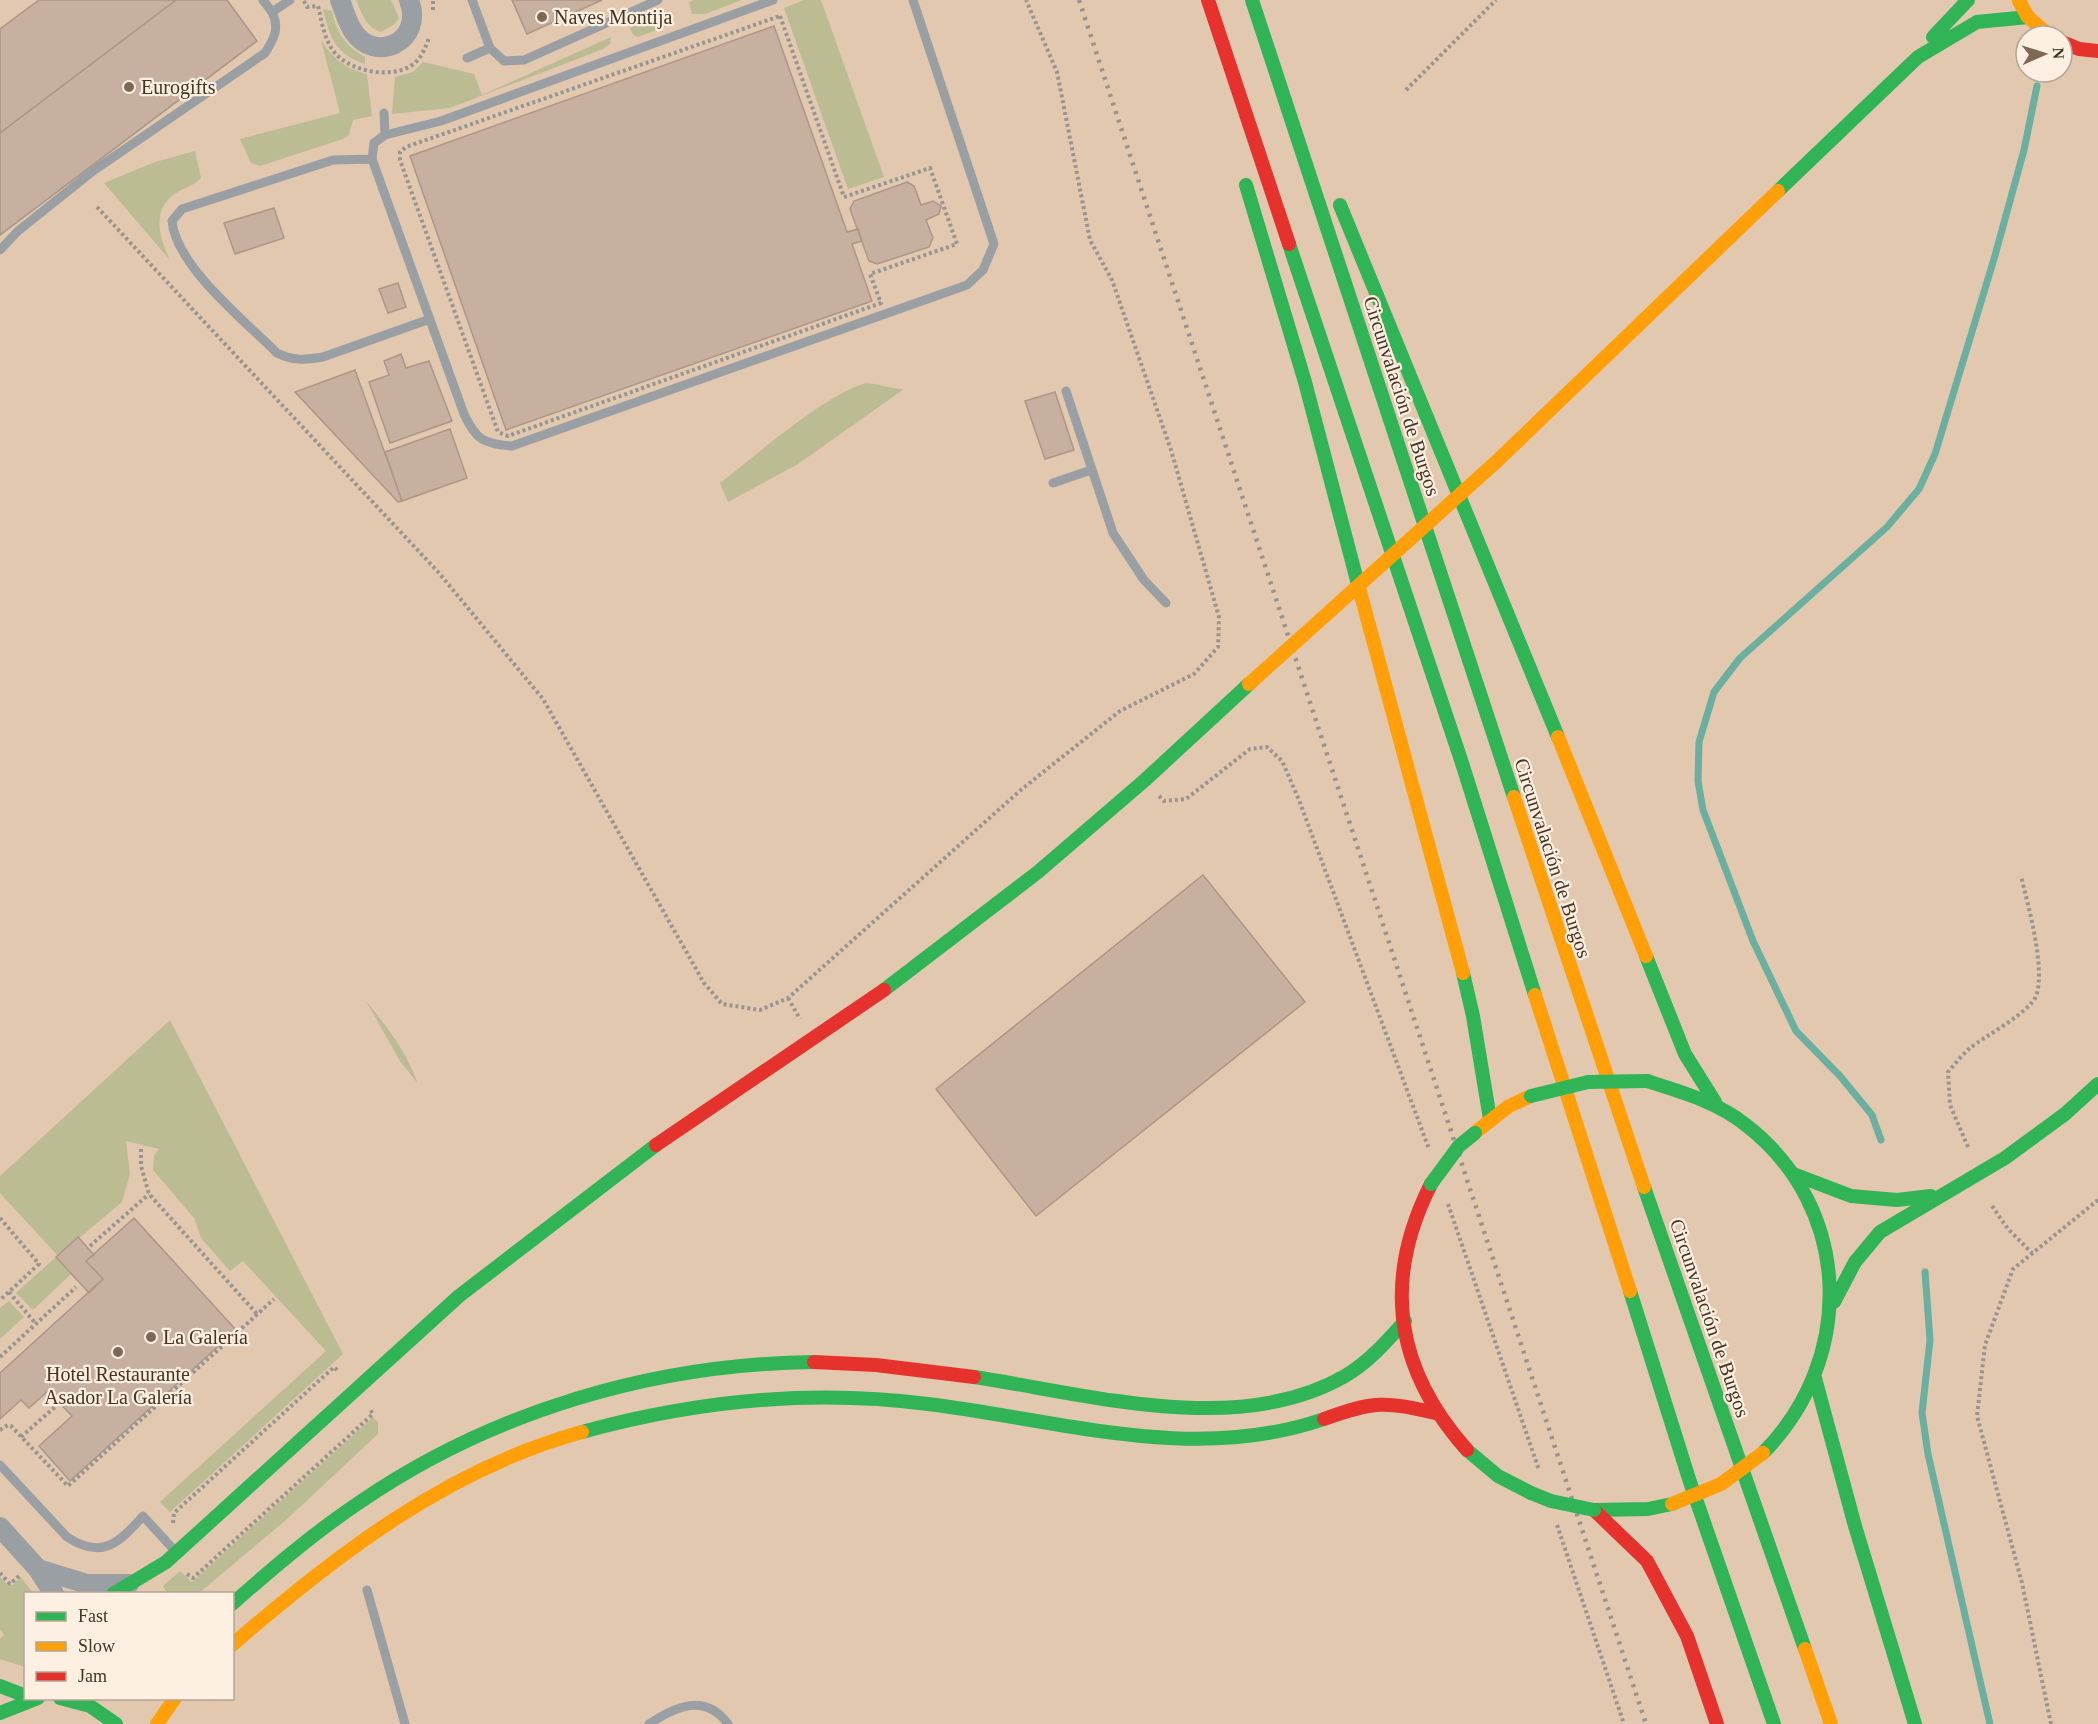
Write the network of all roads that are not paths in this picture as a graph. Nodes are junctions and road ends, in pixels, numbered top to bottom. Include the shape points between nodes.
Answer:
1 (263, 0) edge
2 (291, 0) edge
3 (340, 0) edge
4 (409, 0) edge
5 (472, 0) edge
6 (658, 0) edge
7 (773, 0) edge
8 (913, 0) edge
9 (1202, 0) edge
10 (1208, 0) edge
11 (1253, 0) edge
12 (1968, 0) edge
13 (2018, 0) edge
14 (272, 12) junction
15 (2028, 17) junction
16 (2036, 24) edge
17 (2074, 47) edge
18 (490, 48) junction
19 (2079, 49) junction
20 (2098, 51) edge
21 (1918, 57) junction
22 (467, 58) dead end
23 (1213, 59) dead end
24 (2098, 67) edge
25 (384, 113) dead end
26 (385, 135) junction
27 (1313, 142) dead end
28 (372, 159) junction
29 (1243, 175) dead end
30 (1336, 196) dead end
31 (0, 250) edge
32 (430, 319) junction
33 (1066, 391) dead end
34 (1091, 470) junction
35 (1053, 483) dead end
36 (1167, 603) dead end
37 (2098, 1084) edge
38 (1715, 1102) junction
39 (1490, 1119) junction
40 (1796, 1175) junction
41 (1947, 1194) junction
42 (1832, 1306) junction
43 (1405, 1321) junction
44 (1815, 1378) junction
45 (1435, 1413) junction
46 (0, 1465) edge
47 (1594, 1510) junction
48 (0, 1527) edge
49 (176, 1552) junction
50 (38, 1569) junction
51 (132, 1584) junction
52 (367, 1590) dead end
53 (53, 1592) edge
54 (115, 1592) edge
55 (234, 1602) edge
56 (234, 1643) edge
57 (0, 1686) edge
58 (24, 1695) edge
59 (31, 1700) edge
60 (68, 1700) edge
61 (175, 1700) edge
62 (106, 1701) dead end
63 (90, 1706) junction
64 (0, 1713) edge
65 (116, 1724) edge
66 (157, 1724) edge
67 (405, 1724) edge
68 (649, 1724) edge
69 (728, 1724) edge
70 (1717, 1724) edge
71 (1774, 1724) edge
72 (1830, 1724) edge
73 (1915, 1724) edge

1 - 14 lane
2 - 14 lane
3 - 4 street via 353,32 380,48 397,44 406,36 413,23 414,11
5 - 18 lane
6 - 18 lane via 524,60 504,61
7 - 26 lane via 441,120
8 - 32 lane via 994,244 983,270 967,285 512,446 485,442 473,433
9 - 23 main road
10 - 71 main road via 1466,774 1690,1482
11 - 27 main road
11 - 72 main road, Circunvalación de Burgos via 1613,1099
12 - 21 main road
13 - 15 main road
14 - 31 lane via 277,22 265,53 93,171
15 - 16 main road
15 - 21 main road via 1977,22
17 - 19 main road
18 - 22 lane
19 - 20 main road
19 - 24 main road
21 - 49 main road, bridge via 1496,462 1029,879 901,978 676,1129 476,1282
25 - 26 lane
26 - 28 lane via 374,143
28 - 32 lane
28 - 32 lane via 333,160 182,209 172,221 178,247 243,319 277,353 290,359 323,357
29 - 39 main road via 1305,381 1459,958
30 - 38 main road via 1685,1054
33 - 34 lane
34 - 35 lane
34 - 36 lane via 1113,533 1144,580
37 - 41 main road via 2021,1145
38 - 39 main road, bridge via 1647,1081 1600,1079 1553,1088
38 - 40 main road via 1773,1146
39 - 43 main road, bridge via 1460,1146 1431,1184 1416,1214 1405,1252
40 - 41 main road via 1851,1196 1897,1200
40 - 42 main road via 1824,1237 1831,1271
41 - 42 main road via 1907,1213 1873,1239 1851,1267
42 - 44 main road via 1827,1343
43 - 45 main road via 1415,1374
43 - 55 main road via 1370,1360 1333,1382 1253,1404 1197,1407 1118,1402 953,1374 843,1362 785,1362 623,1385 560,1402 419,1464 302,1544
44 - 47 main road, bridge via 1784,1431 1763,1454 1721,1484 1672,1504 1648,1509
44 - 73 main road
45 - 47 main road, bridge via 1485,1467 1551,1501
45 - 56 main road via 1392,1403 1365,1406 1298,1427 1201,1439 1073,1428 894,1400 771,1397 653,1412 545,1444 453,1484 391,1520 313,1575
46 - 49 lane via 79,1545 90,1548 114,1544 143,1516
47 - 70 main road via 1647,1561 1687,1636
48 - 50 street
49 - 51 main road
50 - 51 street via 87,1584
50 - 53 street
51 - 54 main road
52 - 67 lane
57 - 58 main road
59 - 64 main road
60 - 63 main road
61 - 66 main road
62 - 63 main road
63 - 65 main road
68 - 69 lane via 681,1706 693,1704 708,1707

